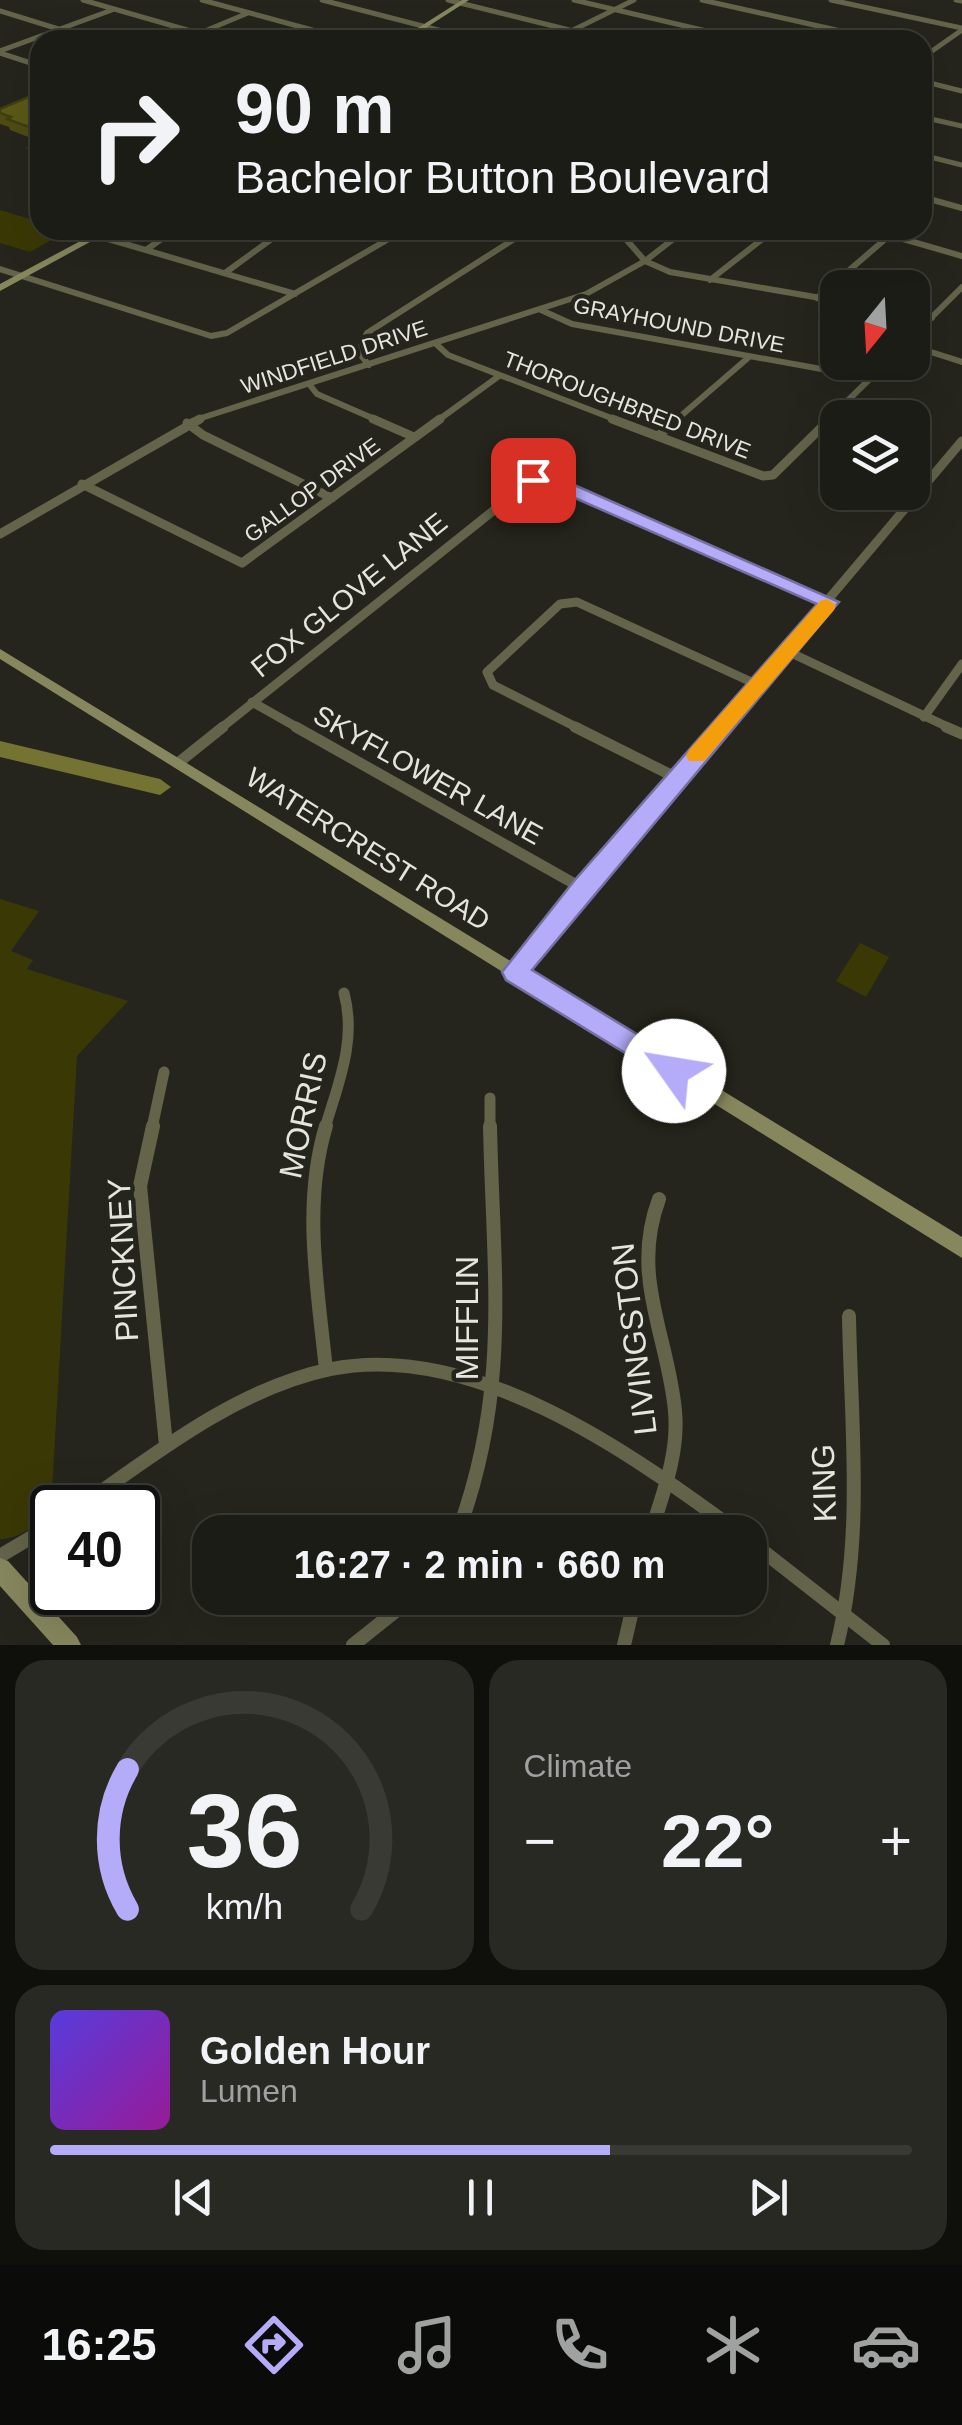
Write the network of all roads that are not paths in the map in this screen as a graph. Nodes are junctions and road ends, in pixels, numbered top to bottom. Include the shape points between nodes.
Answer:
1 (83, 0) edge
2 (202, 0) edge
3 (322, 0) edge
4 (448, 0) edge
5 (574, 0) edge
6 (634, 0) edge
7 (702, 0) edge
8 (830, 0) edge
9 (463, 2) edge
10 (114, 9) junction
11 (615, 10) junction
12 (0, 11) edge
13 (248, 13) junction
14 (424, 26) junction
15 (59, 29) junction
16 (962, 29) edge
17 (62, 30) edge
18 (185, 30) edge
19 (208, 30) edge
20 (312, 30) edge
21 (418, 30) edge
22 (434, 30) edge
23 (568, 30) edge
24 (574, 30) edge
25 (702, 30) edge
26 (837, 30) edge
27 (30, 40) edge
28 (0, 52) edge
29 (932, 52) edge
30 (30, 62) edge
31 (932, 84) edge
32 (962, 91) edge
33 (932, 118) edge
34 (962, 126) edge
35 (932, 158) edge
36 (962, 165) edge
37 (932, 200) edge
38 (962, 208) edge
39 (90, 240) edge
40 (121, 240) edge
41 (160, 240) edge
42 (270, 240) edge
43 (387, 240) edge
44 (513, 240) edge
45 (626, 240) edge
46 (672, 240) edge
47 (761, 240) edge
48 (884, 240) edge
49 (907, 240) edge
50 (146, 250) junction
51 (962, 256) edge
52 (644, 261) junction
53 (0, 270) edge
54 (225, 273) junction
55 (23, 277) junction
56 (710, 280) junction
57 (962, 287) edge
58 (0, 288) edge
59 (295, 294) junction
60 (818, 298) joint
61 (541, 310) junction
62 (932, 318) edge
63 (435, 344) junction
64 (930, 352) edge
65 (749, 356) junction
66 (962, 362) edge
67 (369, 365) junction
68 (820, 369) edge
69 (499, 376) junction
70 (869, 380) edge
71 (309, 384) junction
72 (187, 423) junction
73 (658, 436) junction
74 (414, 437) junction
75 (962, 441) edge
76 (82, 484) junction
77 (332, 498) junction
78 (0, 534) edge
79 (829, 602) junction
80 (787, 652) junction
81 (0, 654) edge
82 (962, 664) edge
83 (758, 685) junction
84 (252, 702) junction
85 (924, 717) junction
86 (962, 734) edge
87 (178, 763) junction
88 (677, 778) junction
89 (582, 888) junction
90 (515, 972) junction
91 (344, 993) dead end
92 (164, 1072) dead end
93 (490, 1098) dead end
94 (659, 1199) dead end
95 (962, 1248) edge
96 (849, 1316) dead end
97 (326, 1370) junction
98 (496, 1385) junction
99 (166, 1446) junction
100 (666, 1482) junction
101 (111, 1485) edge
102 (465, 1515) edge
103 (656, 1515) edge
104 (714, 1515) edge
105 (30, 1539) edge
106 (767, 1554) edge
107 (0, 1556) edge
108 (0, 1569) edge
109 (391, 1615) edge
110 (631, 1615) edge
111 (846, 1616) junction
112 (69, 1645) edge
113 (353, 1645) edge
114 (624, 1645) edge
115 (837, 1645) edge
116 (883, 1645) edge

1 - 10 street
2 - 13 street
3 - 14 street
4 - 9 street
5 - 11 street
6 - 11 street
7 - 26 street
8 - 16 street
9 - 14 street
9 - 23 street
10 - 15 street
10 - 18 street
11 - 24 street
11 - 25 street
12 - 15 street
13 - 19 street
13 - 20 street
14 - 21 street
14 - 22 street
15 - 17 street
16 - 29 street
27 - 28 street
28 - 30 street
31 - 32 street
33 - 34 street
35 - 36 street
37 - 38 street
39 - 55 street
40 - 50 street
41 - 50 street
42 - 54 street
43 - 59 street
44 - 67 street via 367,333 358,352
45 - 52 street
46 - 52 street, WINDFIELD DRIVE
47 - 56 street
48 - 60 street
49 - 51 street
50 - 54 street
52 - 56 street
52 - 61 street, WINDFIELD DRIVE
53 - 55 street
54 - 59 street
55 - 58 street
55 - 59 street via 211,336
56 - 60 street
57 - 62 street
61 - 63 street, WINDFIELD DRIVE
61 - 65 street, GRAYHOUND DRIVE via 572,324
63 - 67 street, WINDFIELD DRIVE
63 - 69 street, THOROUGHBRED DRIVE
64 - 66 street
65 - 68 street, GRAYHOUND DRIVE
65 - 73 street
67 - 71 street, WINDFIELD DRIVE
69 - 73 street, THOROUGHBRED DRIVE
69 - 74 street, GALLOP DRIVE
70 - 73 street, THOROUGHBRED DRIVE via 773,475
71 - 72 street, WINDFIELD DRIVE
71 - 74 street via 317,394
72 - 76 street, WINDFIELD DRIVE
72 - 77 street
74 - 77 street, GALLOP DRIVE
75 - 79 street
76 - 77 street, GALLOP DRIVE via 242,563
76 - 78 street, WINDFIELD DRIVE
79 - 80 street
79 - 84 street, FOX GLOVE LANE via 557,484 533,480
80 - 83 street
80 - 85 street
81 - 87 street, WATERCREST ROAD
82 - 85 street
83 - 88 street
83 - 88 street via 577,602 560,604 487,672 493,686
84 - 87 street, FOX GLOVE LANE
84 - 89 street, SKYFLOWER LANE
85 - 86 street
87 - 90 street, WATERCREST ROAD
88 - 89 street
89 - 90 street
90 - 95 street, WATERCREST ROAD
91 - 97 street, MORRIS via 348,1039 318,1153 312,1206
92 - 99 street, PINCKNEY via 140,1186
93 - 98 street, MIFFLIN
94 - 100 street, LIVINGSTON via 648,1219 646,1247 676,1409
96 - 111 street, KING via 854,1529
97 - 98 street via 426,1368
97 - 99 street
98 - 100 street
98 - 102 street, MIFFLIN via 478,1484
99 - 101 street
100 - 103 street, LIVINGSTON
100 - 104 street
105 - 107 street
106 - 111 street
108 - 112 street
109 - 113 street
110 - 114 street
111 - 115 street, KING
111 - 116 street

